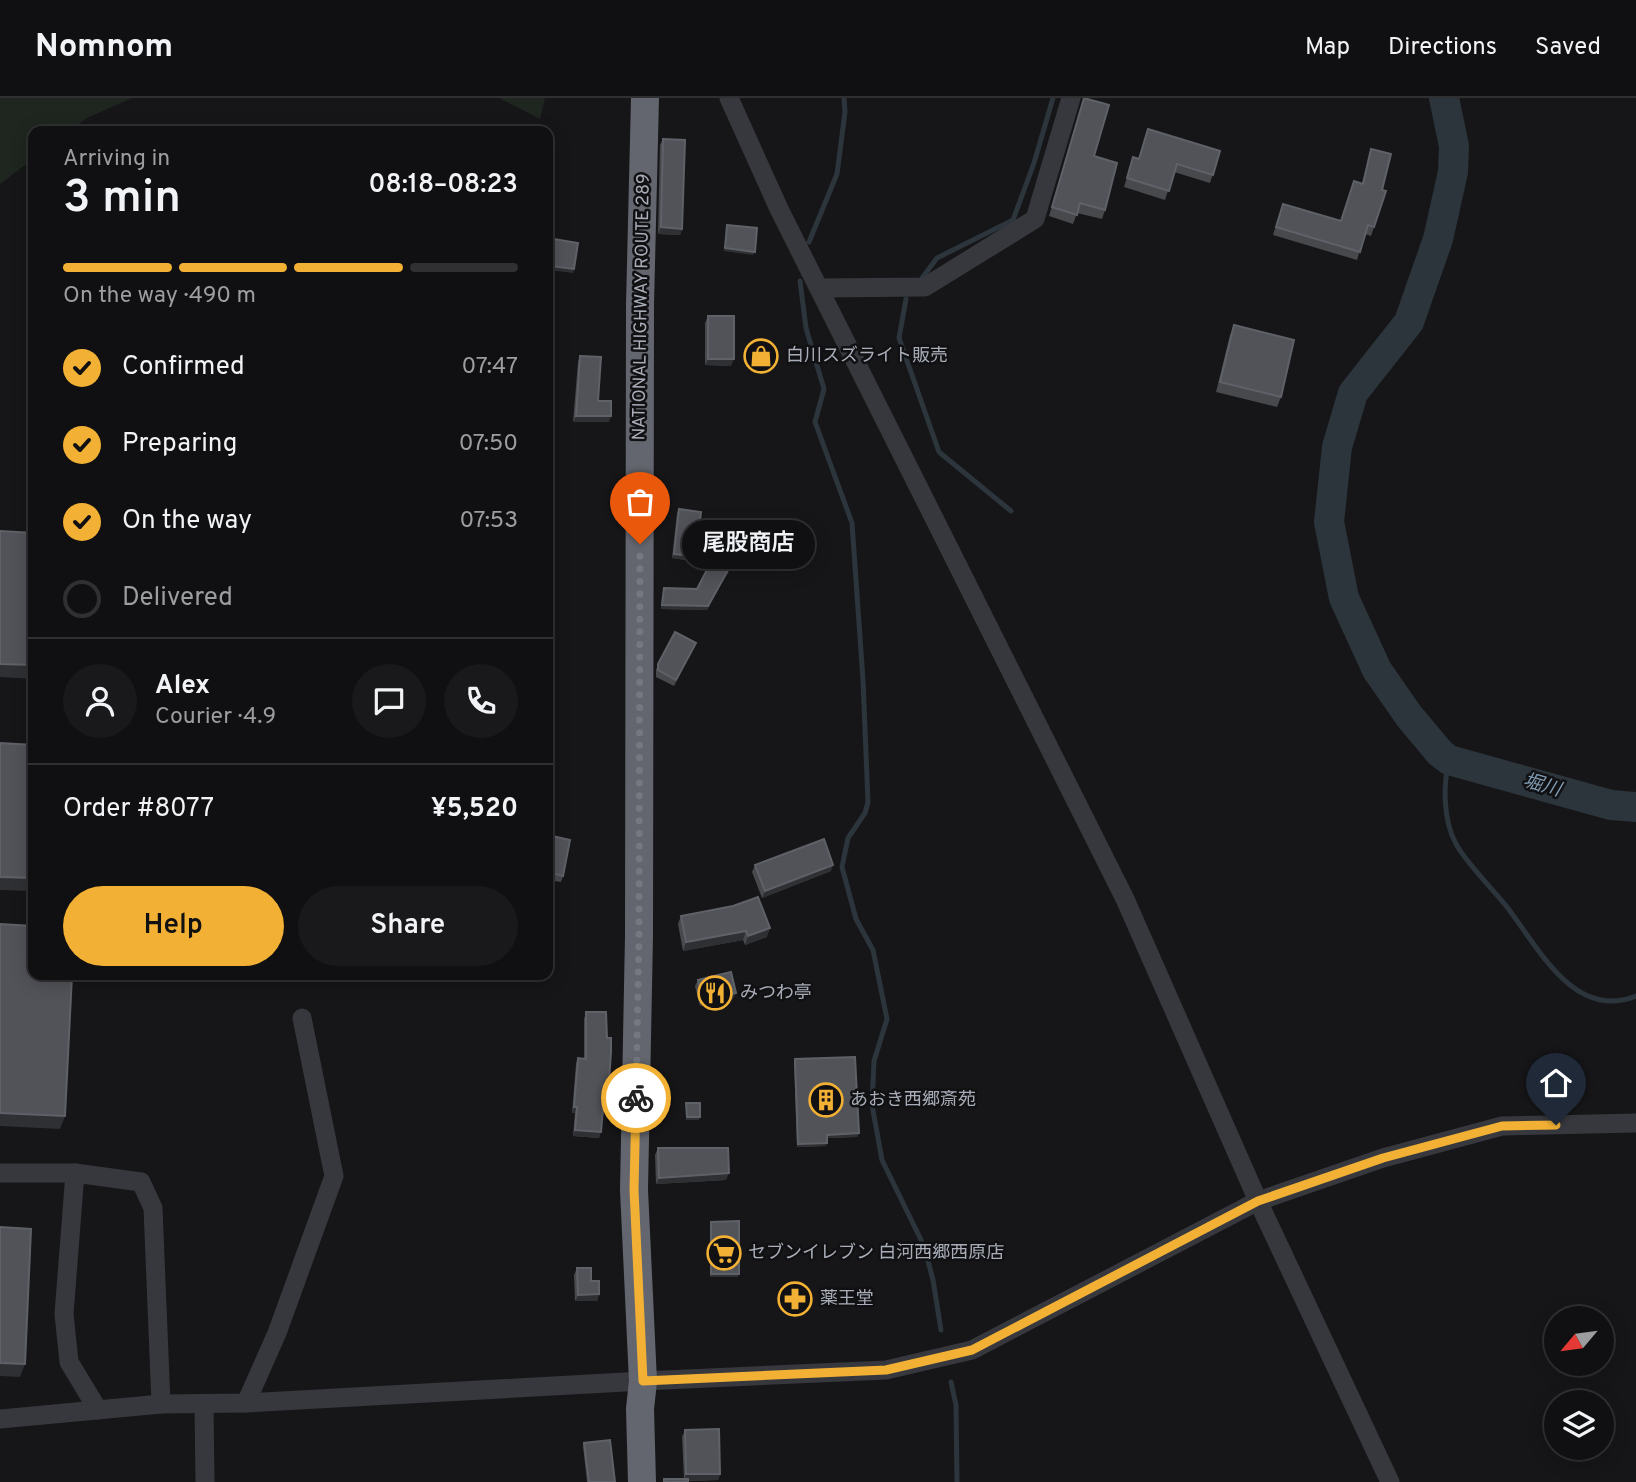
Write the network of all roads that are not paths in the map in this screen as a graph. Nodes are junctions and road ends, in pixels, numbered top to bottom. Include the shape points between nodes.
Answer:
1 (645, 98) edge
2 (729, 98) edge
3 (1071, 98) edge
4 (821, 288) junction
5 (302, 1018) dead end
6 (1636, 1124) edge
7 (0, 1173) edge
8 (75, 1173) junction
9 (1258, 1201) junction
10 (643, 1381) junction
11 (246, 1403) junction
12 (161, 1404) junction
13 (204, 1405) junction
14 (97, 1410) junction
15 (0, 1419) edge
16 (205, 1482) edge
17 (642, 1482) edge
18 (1391, 1482) edge

1 - 10 highway, NATIONAL HIGHWAY ROUTE 289 via 634,1190
2 - 4 street
3 - 4 street via 1034,219 925,287
4 - 9 street via 1130,911
5 - 11 street via 334,1176 277,1333
6 - 9 street via 1502,1126 1383,1158
7 - 8 street
8 - 12 street via 141,1182 153,1208
8 - 14 street via 64,1314 69,1362
9 - 10 street via 972,1350 886,1370
9 - 18 street
10 - 11 street
10 - 17 highway, NATIONAL HIGHWAY ROUTE 289
11 - 13 street
12 - 13 street
12 - 14 street
13 - 16 street
14 - 15 street

